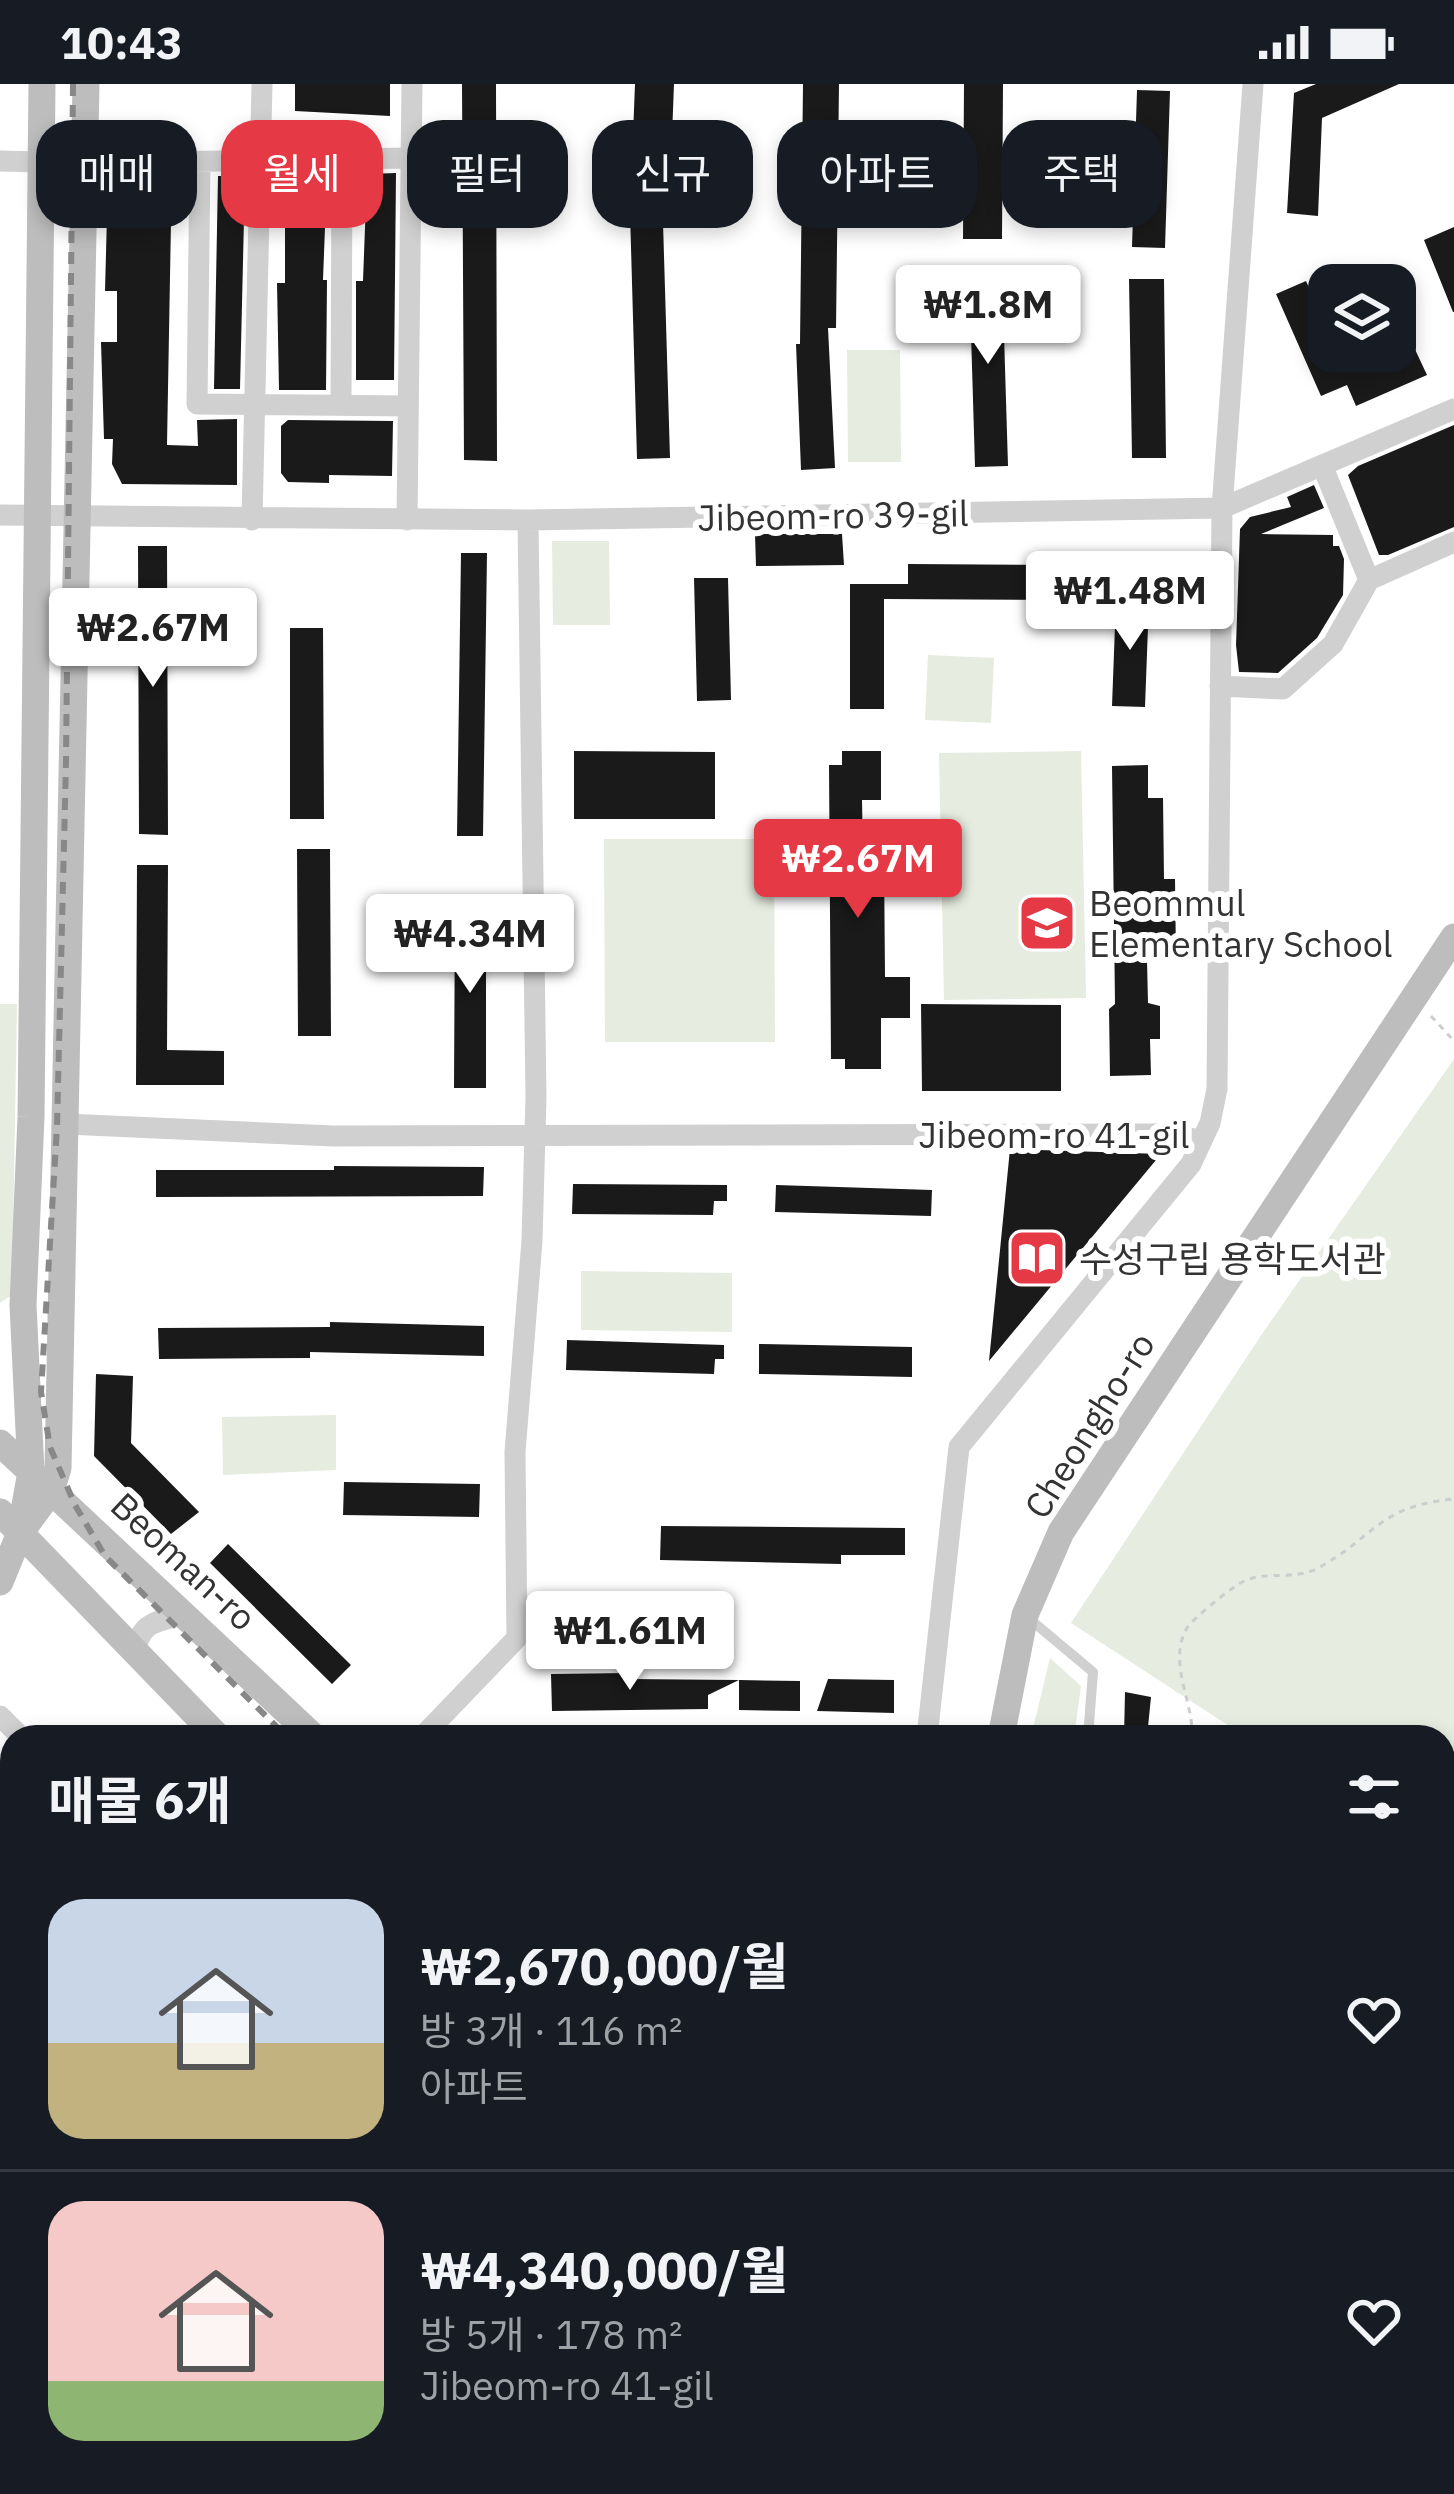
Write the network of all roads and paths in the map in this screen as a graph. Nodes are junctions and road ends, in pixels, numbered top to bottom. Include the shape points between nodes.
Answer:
1 (42, 84) edge
2 (86, 84) edge
3 (262, 84) edge
4 (412, 84) edge
5 (1253, 84) edge
6 (41, 120) edge
7 (86, 120) edge
8 (262, 120) edge
9 (412, 120) edge
10 (0, 161) edge
11 (36, 162) edge
12 (197, 162) edge
13 (200, 162) junction
14 (221, 162) edge
15 (39, 228) edge
16 (84, 228) edge
17 (259, 228) edge
18 (341, 228) edge
19 (410, 228) edge
20 (255, 404) junction
21 (340, 405) junction
22 (408, 406) junction
23 (1454, 409) edge
24 (1322, 465) junction
25 (1222, 508) junction
26 (0, 515) edge
27 (36, 517) junction
28 (79, 518) junction
29 (252, 520) junction
30 (407, 520) junction
31 (527, 520) junction
32 (1454, 542) edge
33 (1369, 580) junction
34 (1220, 686) junction
35 (1454, 937) edge
36 (1413, 998) junction
37 (1454, 1041) edge
38 (66, 1124) junction
39 (534, 1133) junction
40 (1202, 1140) junction
41 (23, 1305) junction
42 (0, 1337) edge
43 (0, 1443) edge
44 (41, 1482) junction
45 (1454, 1498) edge
46 (10, 1523) edge
47 (0, 1582) edge
48 (186, 1614) junction
49 (1025, 1615) junction
50 (135, 1654) junction
51 (206, 1725) edge
52 (302, 1725) edge
53 (434, 1725) edge
54 (928, 1725) edge
55 (1003, 1725) edge
56 (1089, 1725) edge
57 (1190, 1725) edge

1 - 6 main road
2 - 7 main road
3 - 8 street
4 - 9 street
5 - 25 street, Jibeom-ro 41-gil
10 - 11 street
12 - 13 street
13 - 14 street
13 - 20 street via 197,404
15 - 27 main road
16 - 28 main road
17 - 20 street
18 - 21 street
19 - 22 street
20 - 21 street
20 - 29 street
21 - 22 street
22 - 30 street
23 - 24 street, Jibeom-ro 39-gil
24 - 25 street, Jibeom-ro 39-gil
24 - 33 street
25 - 31 street, Jibeom-ro 39-gil
25 - 34 street, Jibeom-ro 41-gil
26 - 27 street, Jibeom-ro 39-gil
27 - 28 street, Jibeom-ro 39-gil
27 - 41 main road
28 - 29 street, Jibeom-ro 39-gil
28 - 38 main road
29 - 30 street, Jibeom-ro 39-gil
30 - 31 street, Jibeom-ro 39-gil
31 - 39 street
32 - 33 street
33 - 34 street via 1333,644 1283,689
34 - 40 street, Jibeom-ro 41-gil via 1217,1089
35 - 36 main road, Cheongho-ro
36 - 37 path
36 - 49 main road, Cheongho-ro via 1061,1532
38 - 39 street, Jibeom-ro 41-gil via 333,1136
38 - 44 main road via 58,1468
39 - 40 street, Jibeom-ro 41-gil
39 - 53 street via 514,1452 517,1638
40 - 54 street via 1192,1163 959,1447
41 - 42 main road
41 - 44 main road
43 - 44 main road, Beoman-ro
44 - 46 main road
44 - 48 main road, Beoman-ro
45 - 57 path via 1389,1515 1314,1570 1245,1580 1188,1625 1180,1673
46 - 47 main road
46 - 50 main road
48 - 50 street via 150,1623
48 - 52 main road, Beoman-ro
49 - 55 main road, Cheongho-ro
49 - 56 lane via 1093,1672
50 - 51 main road

